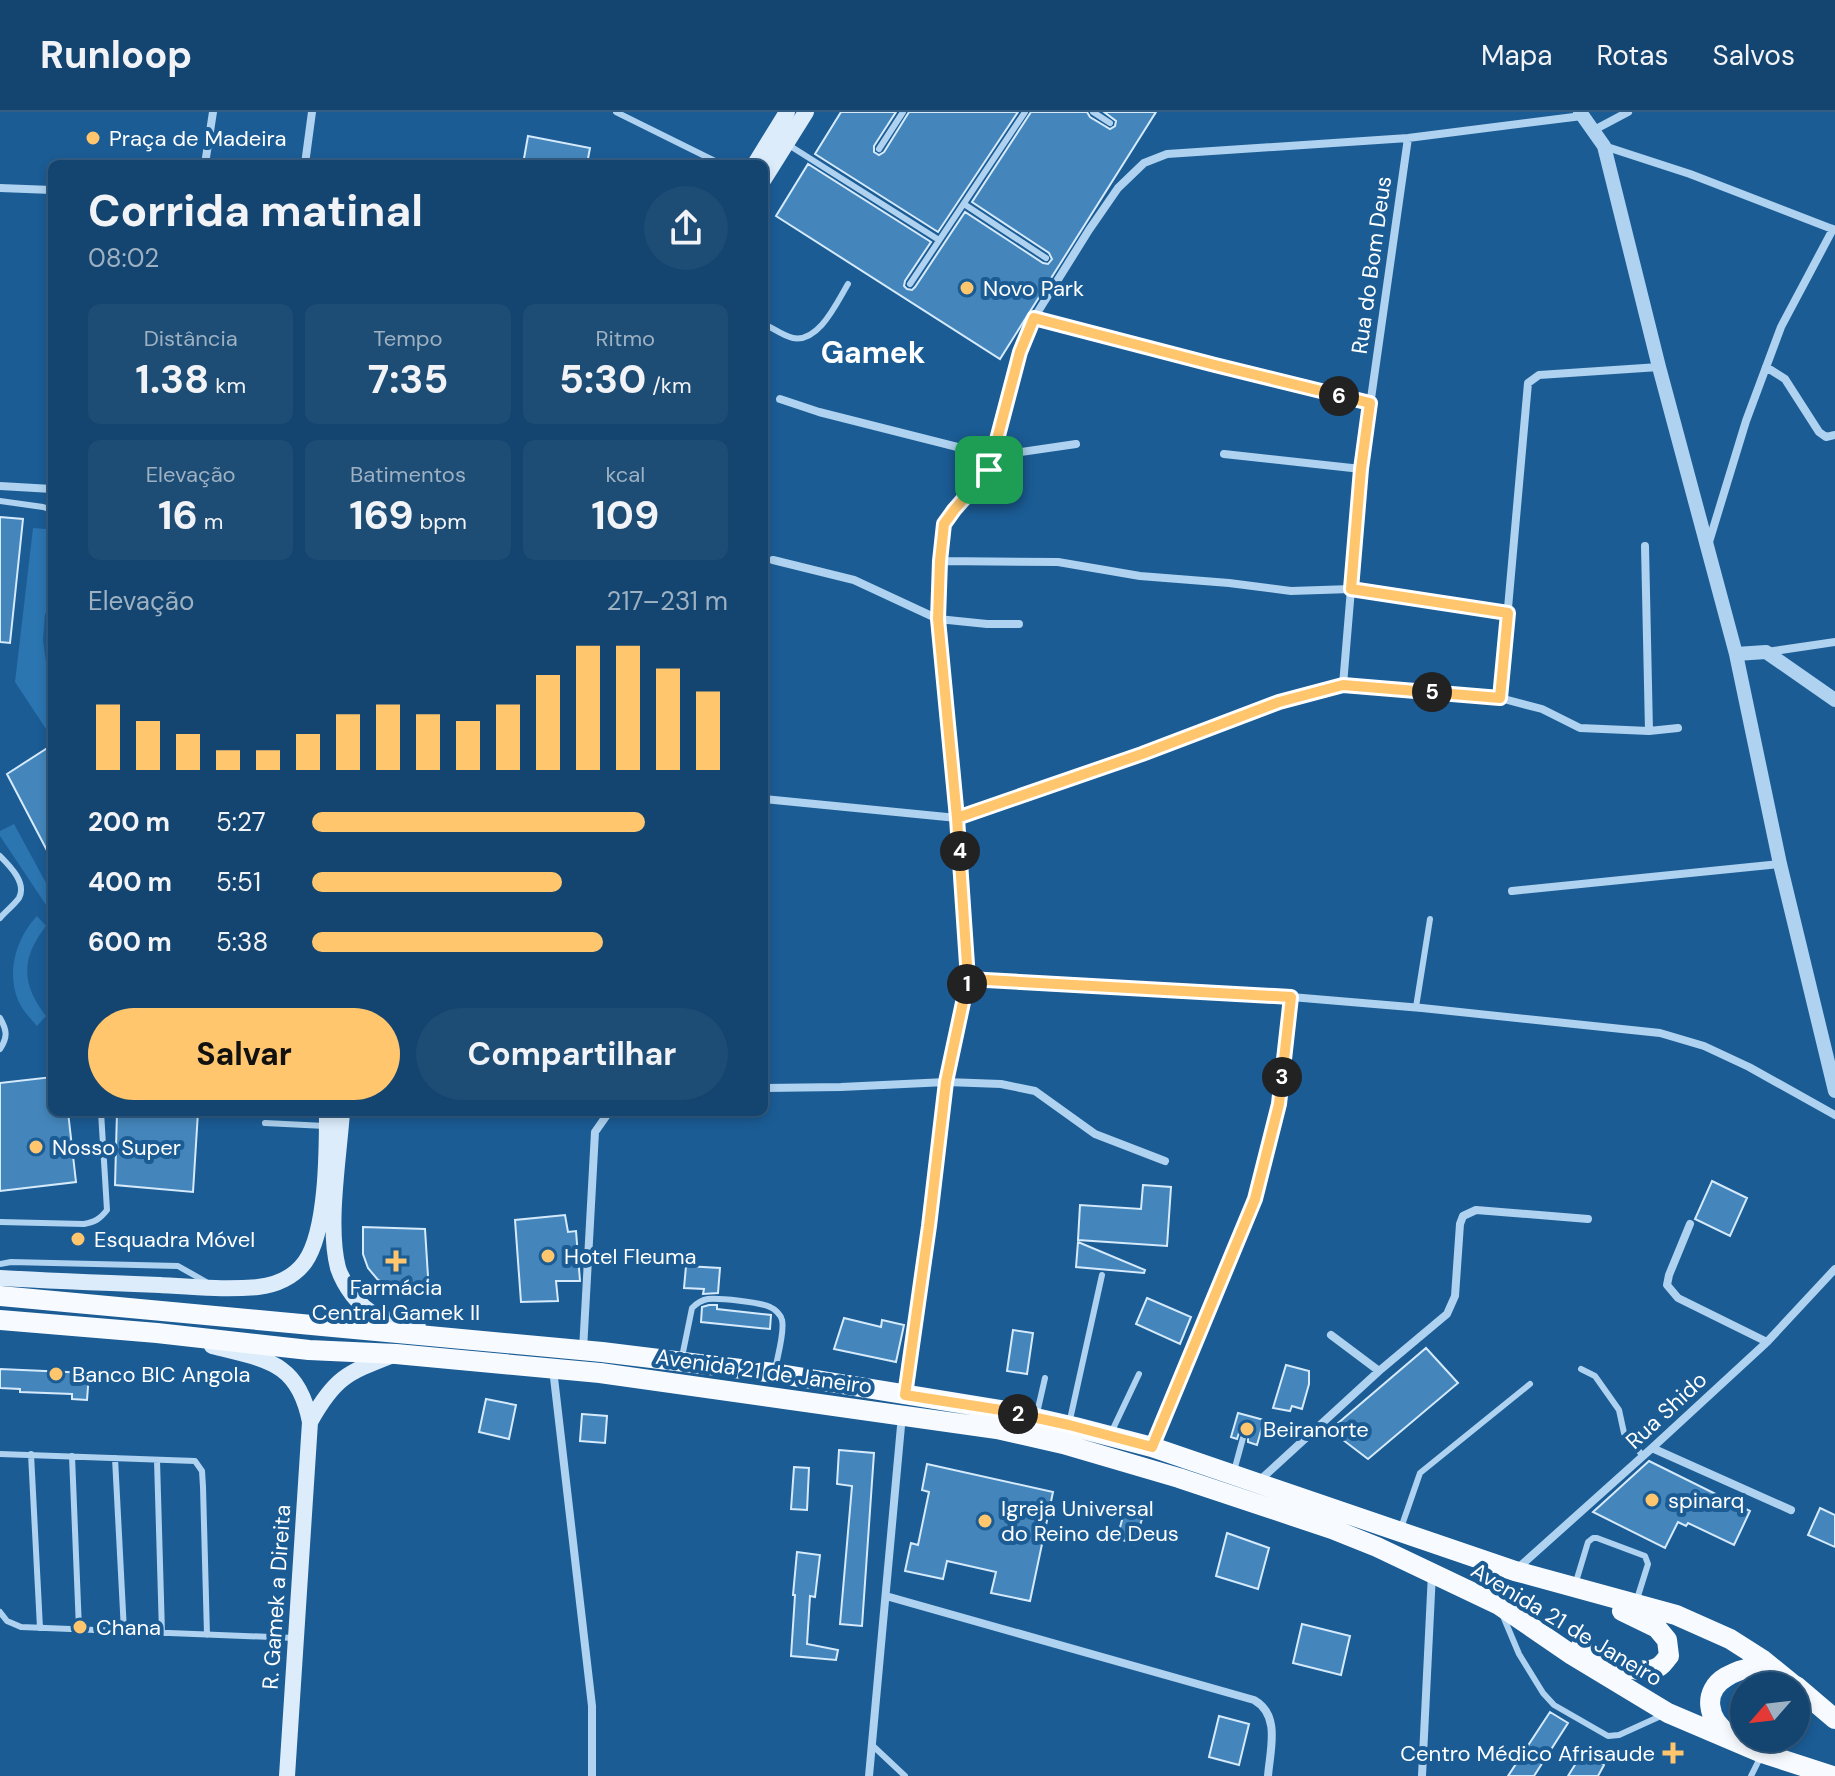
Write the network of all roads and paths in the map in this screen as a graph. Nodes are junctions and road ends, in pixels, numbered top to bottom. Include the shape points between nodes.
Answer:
1 (213, 112) edge
2 (312, 112) edge
3 (616, 112) edge
4 (787, 112) edge
5 (806, 112) edge
6 (903, 112) edge
7 (1025, 112) edge
8 (1093, 112) edge
9 (1628, 112) edge
10 (1581, 114) edge
11 (1110, 123) dead end
12 (1594, 130) junction
13 (1408, 138) junction
14 (786, 143) junction
15 (1604, 146) junction
16 (879, 149) dead end
17 (206, 160) edge
18 (306, 160) edge
19 (713, 160) edge
20 (757, 160) edge
21 (768, 172) edge
22 (0, 188) edge
23 (48, 190) edge
24 (964, 204) junction
25 (1834, 228) edge
26 (939, 240) junction
27 (1046, 258) dead end
28 (848, 284) dead end
29 (910, 284) dead end
30 (1034, 318) junction
31 (768, 326) edge
32 (1659, 367) junction
33 (1766, 367) junction
34 (780, 399) dead end
35 (1370, 403) junction
36 (1835, 435) edge
37 (1076, 444) dead end
38 (1224, 454) dead end
39 (993, 456) junction
40 (1361, 469) junction
41 (0, 486) edge
42 (48, 489) edge
43 (0, 501) edge
44 (48, 509) edge
45 (1645, 546) dead end
46 (1707, 551) junction
47 (773, 560) dead end
48 (940, 561) junction
49 (1351, 589) junction
50 (1508, 613) junction
51 (938, 619) junction
52 (1019, 624) dead end
53 (1835, 642) edge
54 (1766, 652) junction
55 (1736, 654) junction
56 (1343, 685) junction
57 (1500, 698) junction
58 (1835, 700) edge
59 (1678, 728) dead end
60 (1649, 731) junction
61 (768, 799) edge
62 (957, 818) junction
63 (0, 856) edge
64 (1780, 864) junction
65 (1512, 891) dead end
66 (0, 918) edge
67 (1430, 919) dead end
68 (968, 979) junction
69 (1291, 997) junction
70 (1416, 1007) junction
71 (0, 1018) edge
72 (0, 1049) edge
73 (946, 1082) junction
74 (768, 1088) edge
75 (1835, 1091) edge
76 (1835, 1115) edge
77 (101, 1116) edge
78 (342, 1116) edge
79 (606, 1116) edge
80 (327, 1119) edge
81 (265, 1123) dead end
82 (1165, 1161) dead end
83 (1588, 1219) dead end
84 (0, 1222) edge
85 (1690, 1224) dead end
86 (0, 1264) edge
87 (1835, 1269) edge
88 (1102, 1275) dead end
89 (0, 1278) edge
90 (218, 1288) junction
91 (0, 1296) edge
92 (0, 1320) edge
93 (157, 1333) junction
94 (1331, 1335) dead end
95 (493, 1341) junction
96 (1767, 1342) junction
97 (583, 1350) junction
98 (396, 1354) junction
99 (681, 1362) junction
100 (553, 1368) junction
101 (1581, 1369) dead end
102 (1379, 1371) junction
103 (774, 1373) junction
104 (1139, 1374) dead end
105 (1045, 1378) dead end
106 (1530, 1384) dead end
107 (904, 1405) junction
108 (1036, 1418) junction
109 (310, 1422) junction
110 (1069, 1425) junction
111 (1109, 1436) junction
112 (1243, 1438) dead end
113 (1152, 1447) junction
114 (1652, 1448) junction
115 (0, 1454) edge
116 (31, 1454) junction
117 (72, 1456) junction
118 (1643, 1456) junction
119 (115, 1458) junction
120 (157, 1460) junction
121 (1233, 1474) junction
122 (1258, 1483) junction
123 (1791, 1510) dead end
124 (1399, 1532) junction
125 (1515, 1571) junction
126 (1432, 1572) junction
127 (1566, 1586) junction
128 (886, 1596) junction
129 (1635, 1604) junction
130 (1499, 1605) junction
131 (0, 1612) edge
132 (40, 1628) junction
133 (79, 1629) junction
134 (124, 1631) junction
135 (162, 1633) junction
136 (207, 1635) junction
137 (295, 1638) junction
138 (1735, 1672) edge
139 (1759, 1672) edge
140 (1778, 1672) edge
141 (1730, 1675) edge
142 (1810, 1698) edge
143 (1668, 1713) junction
144 (1835, 1719) edge
145 (1730, 1734) edge
146 (872, 1745) junction
147 (1762, 1753) junction
148 (287, 1776) edge
149 (592, 1776) edge
150 (869, 1776) edge
151 (905, 1776) edge
152 (1268, 1776) edge
153 (1422, 1776) edge
154 (1751, 1776) edge
155 (1833, 1776) edge

1 - 17 street
2 - 18 street
3 - 19 lane
4 - 20 main road
5 - 14 main road
6 - 16 lane
7 - 24 lane
8 - 11 lane
9 - 12 street
10 - 12 street
10 - 13 street
12 - 15 street
13 - 30 street via 1167,154 1144,163 1118,188
13 - 35 street, Rua do Bom Deus
14 - 21 main road
14 - 26 lane
15 - 25 street
15 - 32 street
22 - 23 street
24 - 26 lane
24 - 27 lane
25 - 33 street via 1781,327
26 - 29 lane
28 - 31 lane via 821,328 806,336 793,338
30 - 35 street
30 - 39 street
32 - 46 street
32 - 50 street via 1539,375 1528,383
33 - 36 street via 1785,379 1819,432
33 - 46 street
34 - 39 street
35 - 40 street, Rua do Bom Deus
37 - 39 street
38 - 40 street
39 - 48 street via 989,470 944,524
40 - 49 street, Rua do Bom Deus
41 - 42 street
43 - 44 lane
45 - 60 street
46 - 55 street
47 - 51 street via 854,580
48 - 49 street via 1058,562 1291,591
48 - 51 street
49 - 50 street
49 - 56 street, Rua do Bom Deus
50 - 57 street
51 - 52 street
51 - 62 street
53 - 54 street
54 - 55 street
54 - 58 street
55 - 64 street
56 - 57 street
56 - 62 street via 1279,702
57 - 60 street via 1542,709 1580,728
59 - 60 street
61 - 62 street
62 - 68 street
63 - 66 lane via 22,890
64 - 65 street
64 - 75 street
67 - 70 lane
68 - 69 street
68 - 73 street
69 - 70 street
69 - 113 street via 1279,1104 1255,1199
70 - 76 street via 1660,1033 1749,1067
71 - 72 lane via 7,1038
73 - 74 street
73 - 82 street via 1035,1091 1095,1134
73 - 107 street
77 - 84 lane via 107,1210 102,1217 84,1224
78 - 95 main road via 333,1223 344,1280 376,1315
79 - 97 street via 595,1132
80 - 81 lane
80 - 90 main road via 321,1224 306,1261 280,1282
83 - 102 street via 1476,1210 1463,1216 1452,1305
85 - 96 street via 1667,1285 1678,1298
86 - 90 lane via 178,1266
87 - 96 street, Rua Shido
88 - 110 lane
89 - 90 main road
91 - 95 main road, Avenida 21 de Janeiro
92 - 93 main road, Avenida 21 de Janeiro
93 - 98 main road, Avenida 21 de Janeiro
93 - 109 main road via 257,1358 286,1372 306,1401
94 - 102 street
95 - 97 main road, Avenida 21 de Janeiro
96 - 114 street, Rua Shido
97 - 99 main road, Avenida 21 de Janeiro
98 - 100 main road, Avenida 21 de Janeiro
98 - 109 main road via 354,1370 333,1386
99 - 103 main road, Avenida 21 de Janeiro
99 - 103 lane via 692,1308 711,1298 731,1300 768,1306 778,1313 782,1328
100 - 107 main road, Avenida 21 de Janeiro
100 - 149 street via 592,1706
101 - 118 lane via 1595,1376 1619,1410 1624,1433
102 - 122 street
103 - 107 main road, Avenida 21 de Janeiro
104 - 111 lane
105 - 108 lane
106 - 124 lane via 1420,1473
107 - 108 main road, Avenida 21 de Janeiro via 1001,1410
107 - 126 main road, Avenida 21 de Janeiro via 1143,1466 1332,1529
107 - 128 street
108 - 110 main road, Avenida 21 de Janeiro
109 - 137 main road, R. Gamek a Direita
110 - 111 main road, Avenida 21 de Janeiro
111 - 113 main road, Avenida 21 de Janeiro
112 - 121 lane
113 - 121 main road, Avenida 21 de Janeiro
114 - 118 street, Rua Shido
114 - 123 street
115 - 116 lane
116 - 117 lane
116 - 132 lane
117 - 119 lane
117 - 133 lane
118 - 125 street, Rua Shido
119 - 120 lane
119 - 134 lane
120 - 135 lane
120 - 136 lane via 195,1461 202,1471
121 - 122 main road, Avenida 21 de Janeiro
122 - 124 main road, Avenida 21 de Janeiro
124 - 125 main road, Avenida 21 de Janeiro
125 - 127 main road, Avenida 21 de Janeiro
126 - 130 main road, Avenida 21 de Janeiro
126 - 153 street
127 - 129 main road, Avenida 21 de Janeiro
127 - 129 lane via 1588,1542 1597,1538 1648,1560
127 - 130 main road via 1657,1628 1667,1640 1669,1656 1659,1667 1645,1670 1616,1665
128 - 146 street
128 - 152 street via 1254,1700 1270,1716
129 - 140 main road, Avenida 21 de Janeiro via 1730,1639
130 - 143 main road, Avenida 21 de Janeiro
130 - 143 lane via 1519,1654 1554,1705 1608,1736
131 - 132 lane via 21,1627
132 - 133 lane
133 - 134 lane
134 - 135 lane
135 - 136 lane
136 - 137 lane
137 - 148 main road, R. Gamek a Direita
138 - 139 main road
141 - 145 main road via 1711,1693 1710,1705 1713,1718
142 - 144 main road, Avenida 21 de Janeiro
143 - 147 main road, Avenida 21 de Janeiro
146 - 150 street
146 - 151 lane
147 - 154 lane
147 - 155 main road, Avenida 21 de Janeiro

